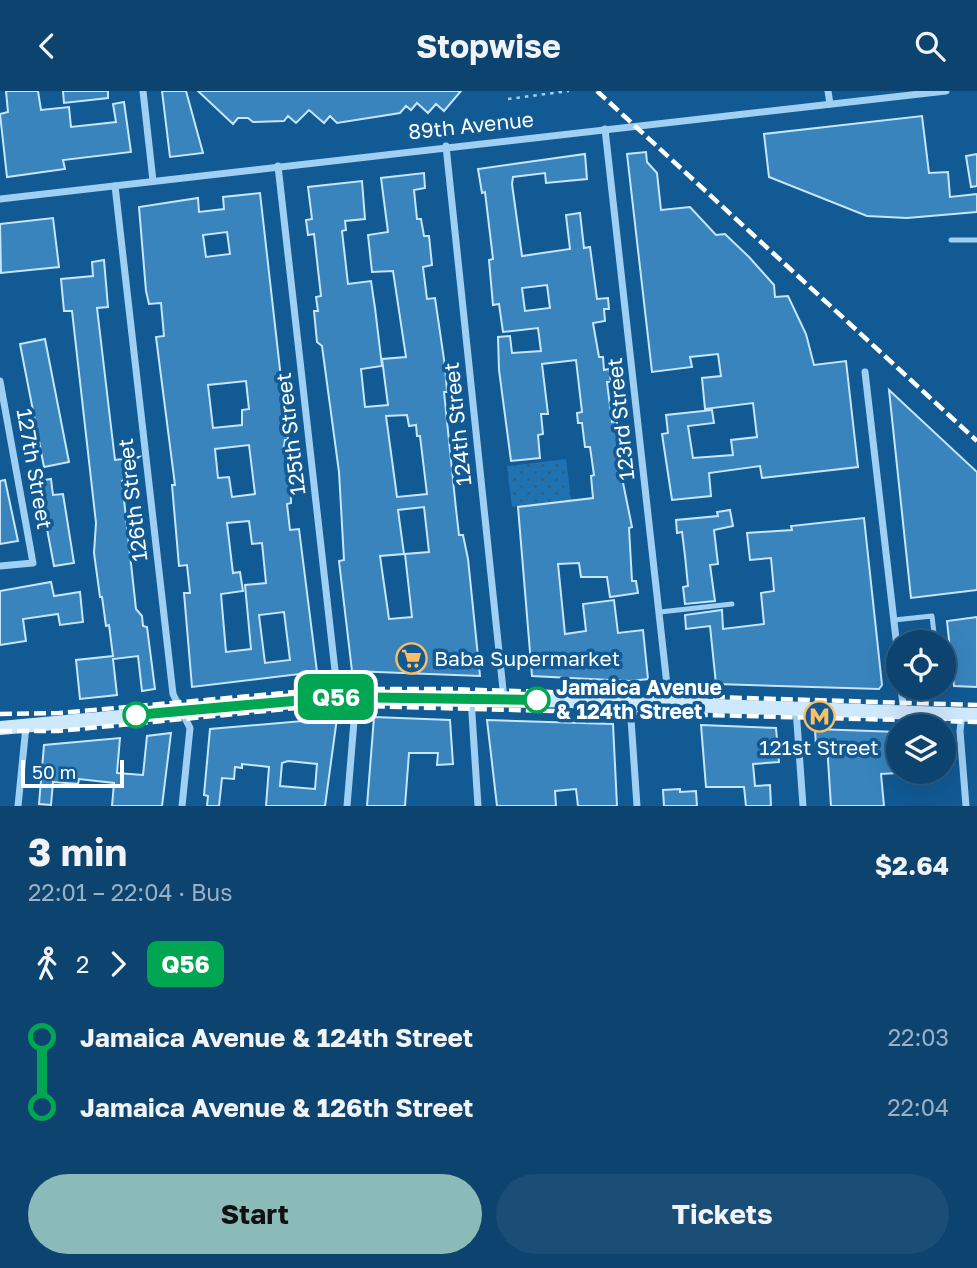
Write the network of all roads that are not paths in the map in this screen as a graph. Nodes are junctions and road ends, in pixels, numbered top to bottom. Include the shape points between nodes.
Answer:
1 (143, 91) edge
2 (828, 91) edge
3 (946, 91) edge
4 (830, 104) junction
5 (605, 128) junction
6 (446, 146) junction
7 (278, 166) junction
8 (153, 181) junction
9 (115, 186) junction
10 (0, 199) edge
11 (951, 240) dead end
12 (977, 240) edge
13 (865, 372) dead end
14 (0, 380) edge
15 (0, 566) edge
16 (732, 604) dead end
17 (660, 612) junction
18 (894, 620) junction
19 (895, 630) edge
20 (934, 630) edge
21 (338, 697) junction
22 (356, 697) junction
23 (471, 698) junction
24 (504, 699) junction
25 (902, 700) edge
26 (634, 703) junction
27 (672, 704) junction
28 (796, 709) junction
29 (180, 711) junction
30 (904, 712) junction
31 (970, 714) edge
32 (26, 726) junction
33 (0, 728) edge
34 (18, 806) edge
35 (183, 806) edge
36 (346, 806) edge
37 (478, 806) edge
38 (638, 806) edge
39 (803, 806) edge
40 (966, 806) edge

1 - 8 street
2 - 4 street
3 - 4 street, 89th Avenue
4 - 5 street, 89th Avenue
5 - 6 street, 89th Avenue
5 - 17 street, 123rd Street
6 - 7 street, 89th Avenue
6 - 24 street, 124th Street
7 - 8 street, 89th Avenue
7 - 21 street, 125th Street
8 - 9 street, 89th Avenue
9 - 10 street, 89th Avenue
9 - 29 street, 126th Street via 173,694
11 - 12 lane
13 - 18 street
14 - 15 street, 127th Street via 33,563
16 - 17 lane
17 - 27 street, 123rd Street
18 - 19 street
18 - 20 lane via 932,616
21 - 22 main road
21 - 29 main road
22 - 23 main road
22 - 36 street
23 - 24 main road
23 - 37 street
24 - 26 main road
25 - 30 street
26 - 27 main road
26 - 38 street via 631,719
27 - 28 main road
28 - 30 main road
28 - 39 street
29 - 32 main road
29 - 35 street, 126th Street via 190,728
30 - 31 main road
31 - 40 street via 960,731
32 - 33 main road
32 - 34 street

